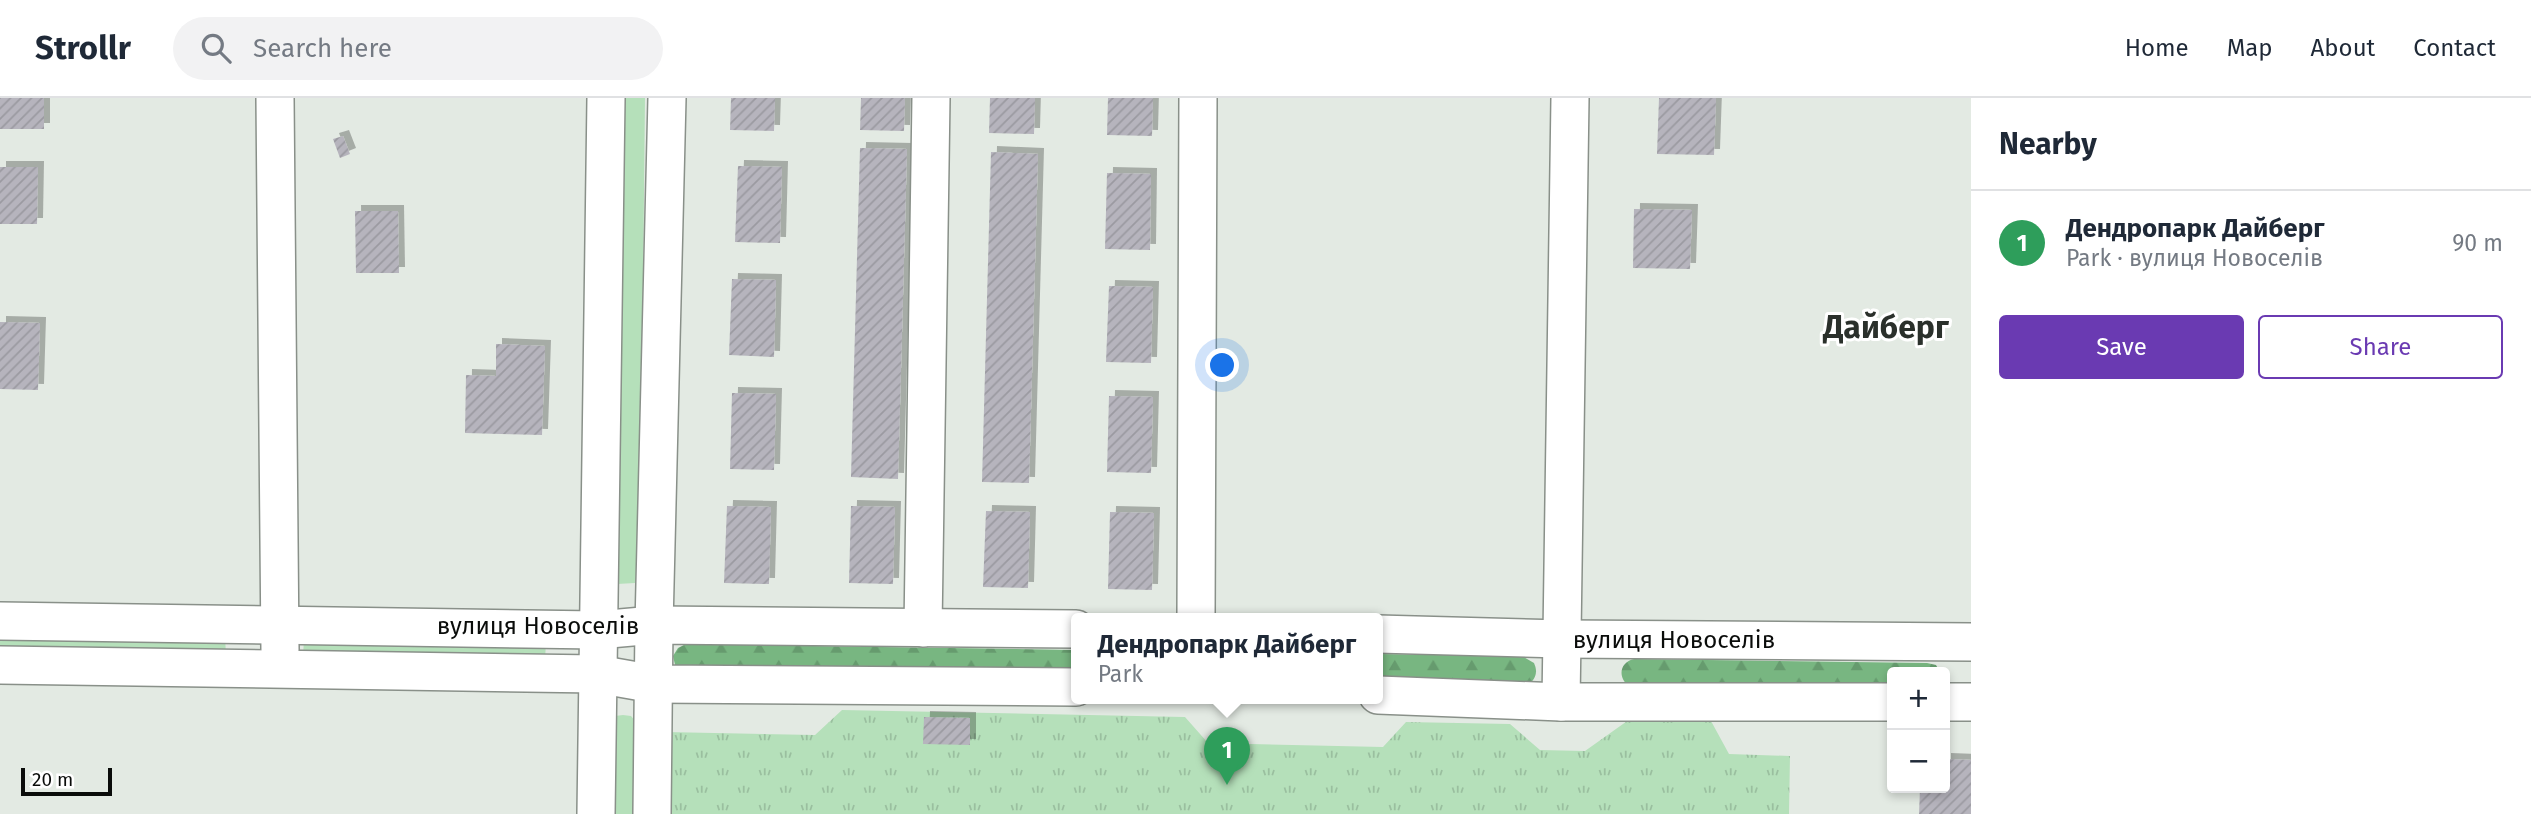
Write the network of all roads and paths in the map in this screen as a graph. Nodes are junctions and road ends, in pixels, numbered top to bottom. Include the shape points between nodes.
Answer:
1 (275, 98) edge
2 (606, 98) edge
3 (667, 98) edge
4 (931, 98) edge
5 (1198, 98) edge
6 (1570, 98) edge
7 (1196, 613) edge
8 (0, 621) edge
9 (280, 624) junction
10 (654, 625) junction
11 (923, 628) junction
12 (1071, 629) edge
13 (598, 630) junction
14 (1383, 634) edge
15 (1562, 639) junction
16 (1971, 642) edge
17 (0, 665) edge
18 (280, 670) junction
19 (597, 674) junction
20 (654, 684) junction
21 (1071, 687) edge
22 (1383, 695) edge
23 (1561, 702) junction
24 (1887, 702) edge
25 (1950, 702) edge
26 (1971, 702) edge
27 (596, 814) edge
28 (652, 814) edge

1 - 9 street
2 - 13 street
3 - 10 street
4 - 11 street
5 - 7 street
6 - 15 street
8 - 9 street, вулиця Новоселів
9 - 13 street, вулиця Новоселів
9 - 18 street
10 - 11 street, вулиця Новоселів
10 - 13 street, вулиця Новоселів
10 - 20 street
11 - 12 street, вулиця Новоселів
13 - 19 street
14 - 15 street, вулиця Новоселів
15 - 16 street, вулиця Новоселів
15 - 23 street
17 - 18 street
18 - 19 street
19 - 20 street
19 - 27 street
20 - 21 street
20 - 28 street
22 - 23 street
23 - 24 street
25 - 26 street

